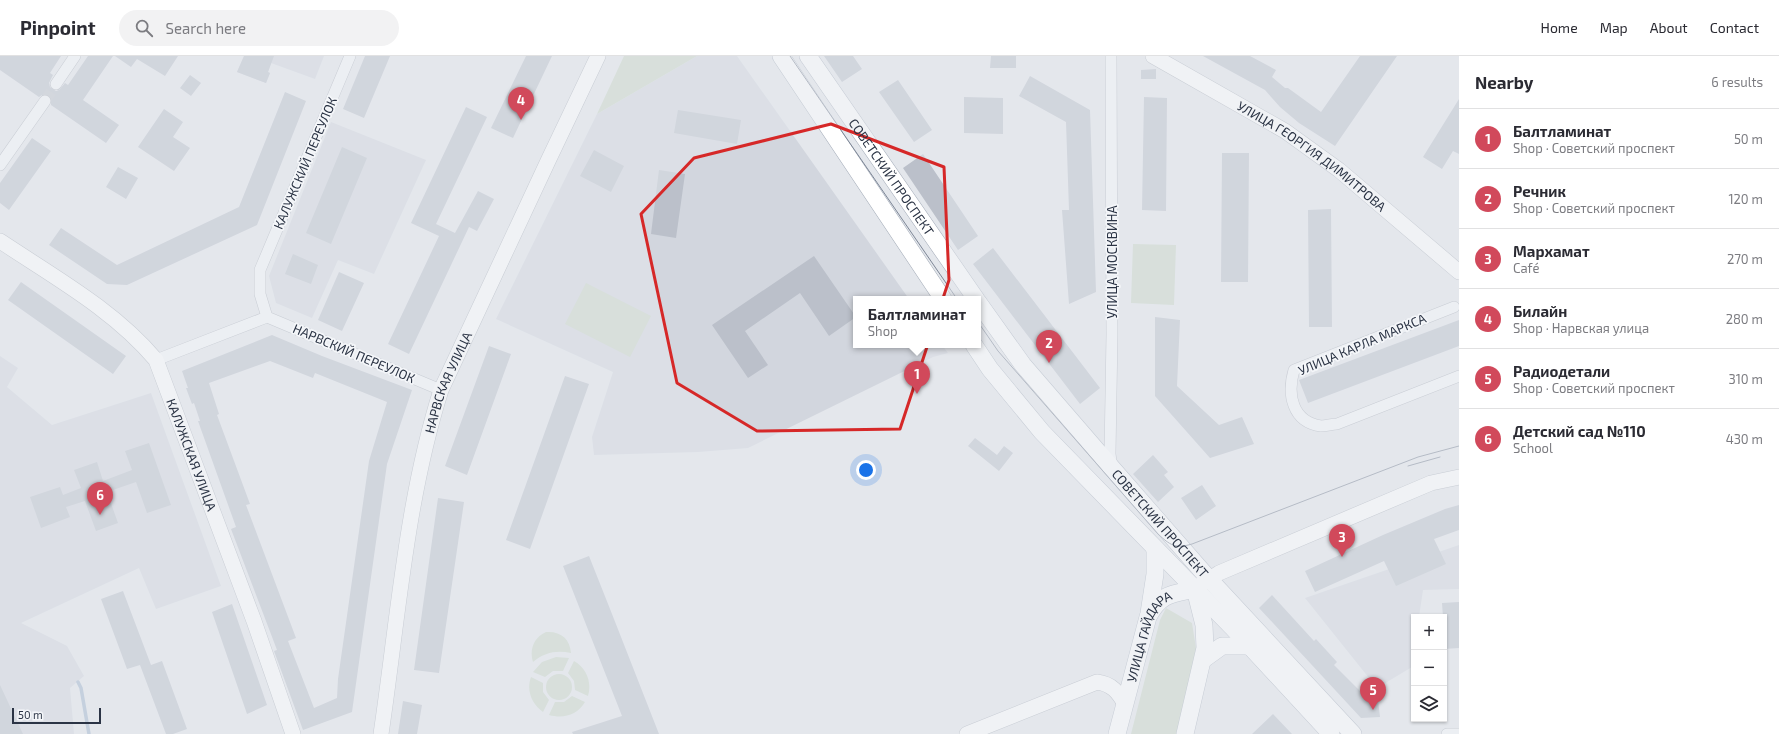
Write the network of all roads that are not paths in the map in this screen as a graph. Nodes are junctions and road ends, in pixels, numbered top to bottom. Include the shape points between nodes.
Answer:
1 (75, 56) edge
2 (350, 56) edge
3 (598, 56) edge
4 (781, 56) edge
5 (808, 56) edge
6 (1111, 56) edge
7 (1153, 56) edge
8 (56, 84) tunnel mouth
9 (45, 101) tunnel mouth
10 (0, 165) edge
11 (0, 241) edge
12 (1459, 272) edge
13 (941, 296) edge
14 (974, 296) edge
15 (981, 306) edge
16 (1454, 307) dead end
17 (266, 316) junction
18 (976, 348) edge
19 (156, 360) junction
20 (1459, 376) edge
21 (441, 390) junction
22 (1112, 468) junction
23 (1459, 477) edge
24 (1155, 550) junction
25 (1210, 579) junction
26 (1195, 589) junction
27 (1148, 617) junction
28 (1249, 646) junction
29 (1204, 659) junction
30 (1125, 704) junction
31 (293, 734) edge
32 (382, 734) edge
33 (967, 734) edge
34 (1117, 734) edge
35 (1185, 734) edge
36 (1331, 734) edge
37 (1353, 734) edge
38 (1447, 734) edge
39 (1459, 734) edge

1 - 8 street
2 - 17 street, КАЛУЖСКИЙ ПЕРЕУЛОК via 260,270 260,294
3 - 21 street, НАРВСКАЯ УЛИЦА
4 - 13 main road, СОВЕТСКИЙ ПРОСПЕКТ
5 - 14 main road, СОВЕТСКИЙ ПРОСПЕКТ
6 - 22 street, УЛИЦА МОСКВИНА
7 - 12 street, УЛИЦА ГЕОРГИЯ ДИМИТРОВА via 1285,131 1339,170
9 - 10 street
11 - 19 street, КАЛУЖСКАЯ УЛИЦА via 104,311 143,345
15 - 22 main road, СОВЕТСКИЙ ПРОСПЕКТ via 1023,365
16 - 20 street, УЛИЦА КАРЛА МАРКСА via 1294,370 1291,382 1293,404 1299,416 1306,421 1322,426 1337,424
17 - 19 street
17 - 21 street, НАРВСКИЙ ПЕРЕУЛОК
18 - 24 main road, СОВЕТСКИЙ ПРОСПЕКТ via 1042,432
19 - 31 street, КАЛУЖСКАЯ УЛИЦА
21 - 32 street, НАРВСКАЯ УЛИЦА via 429,429 413,500
22 - 25 main road, СОВЕТСКИЙ ПРОСПЕКТ
23 - 25 street via 1431,483 1384,502
24 - 26 main road, СОВЕТСКИЙ ПРОСПЕКТ
24 - 27 main road via 1155,574
25 - 26 street
25 - 37 main road, СОВЕТСКИЙ ПРОСПЕКТ
26 - 27 main road, УЛИЦА ГАЙДАРА via 1174,593 1160,600
26 - 28 main road, СОВЕТСКИЙ ПРОСПЕКТ
26 - 29 main road, УЛИЦА ГАЙДАРА via 1205,635
27 - 30 main road, УЛИЦА ГАЙДАРА
28 - 29 main road via 1222,646
28 - 36 main road, СОВЕТСКИЙ ПРОСПЕКТ
29 - 35 main road, УЛИЦА ГАЙДАРА
30 - 33 street via 1113,687 1097,682
30 - 34 main road, УЛИЦА ГАЙДАРА
38 - 39 street

